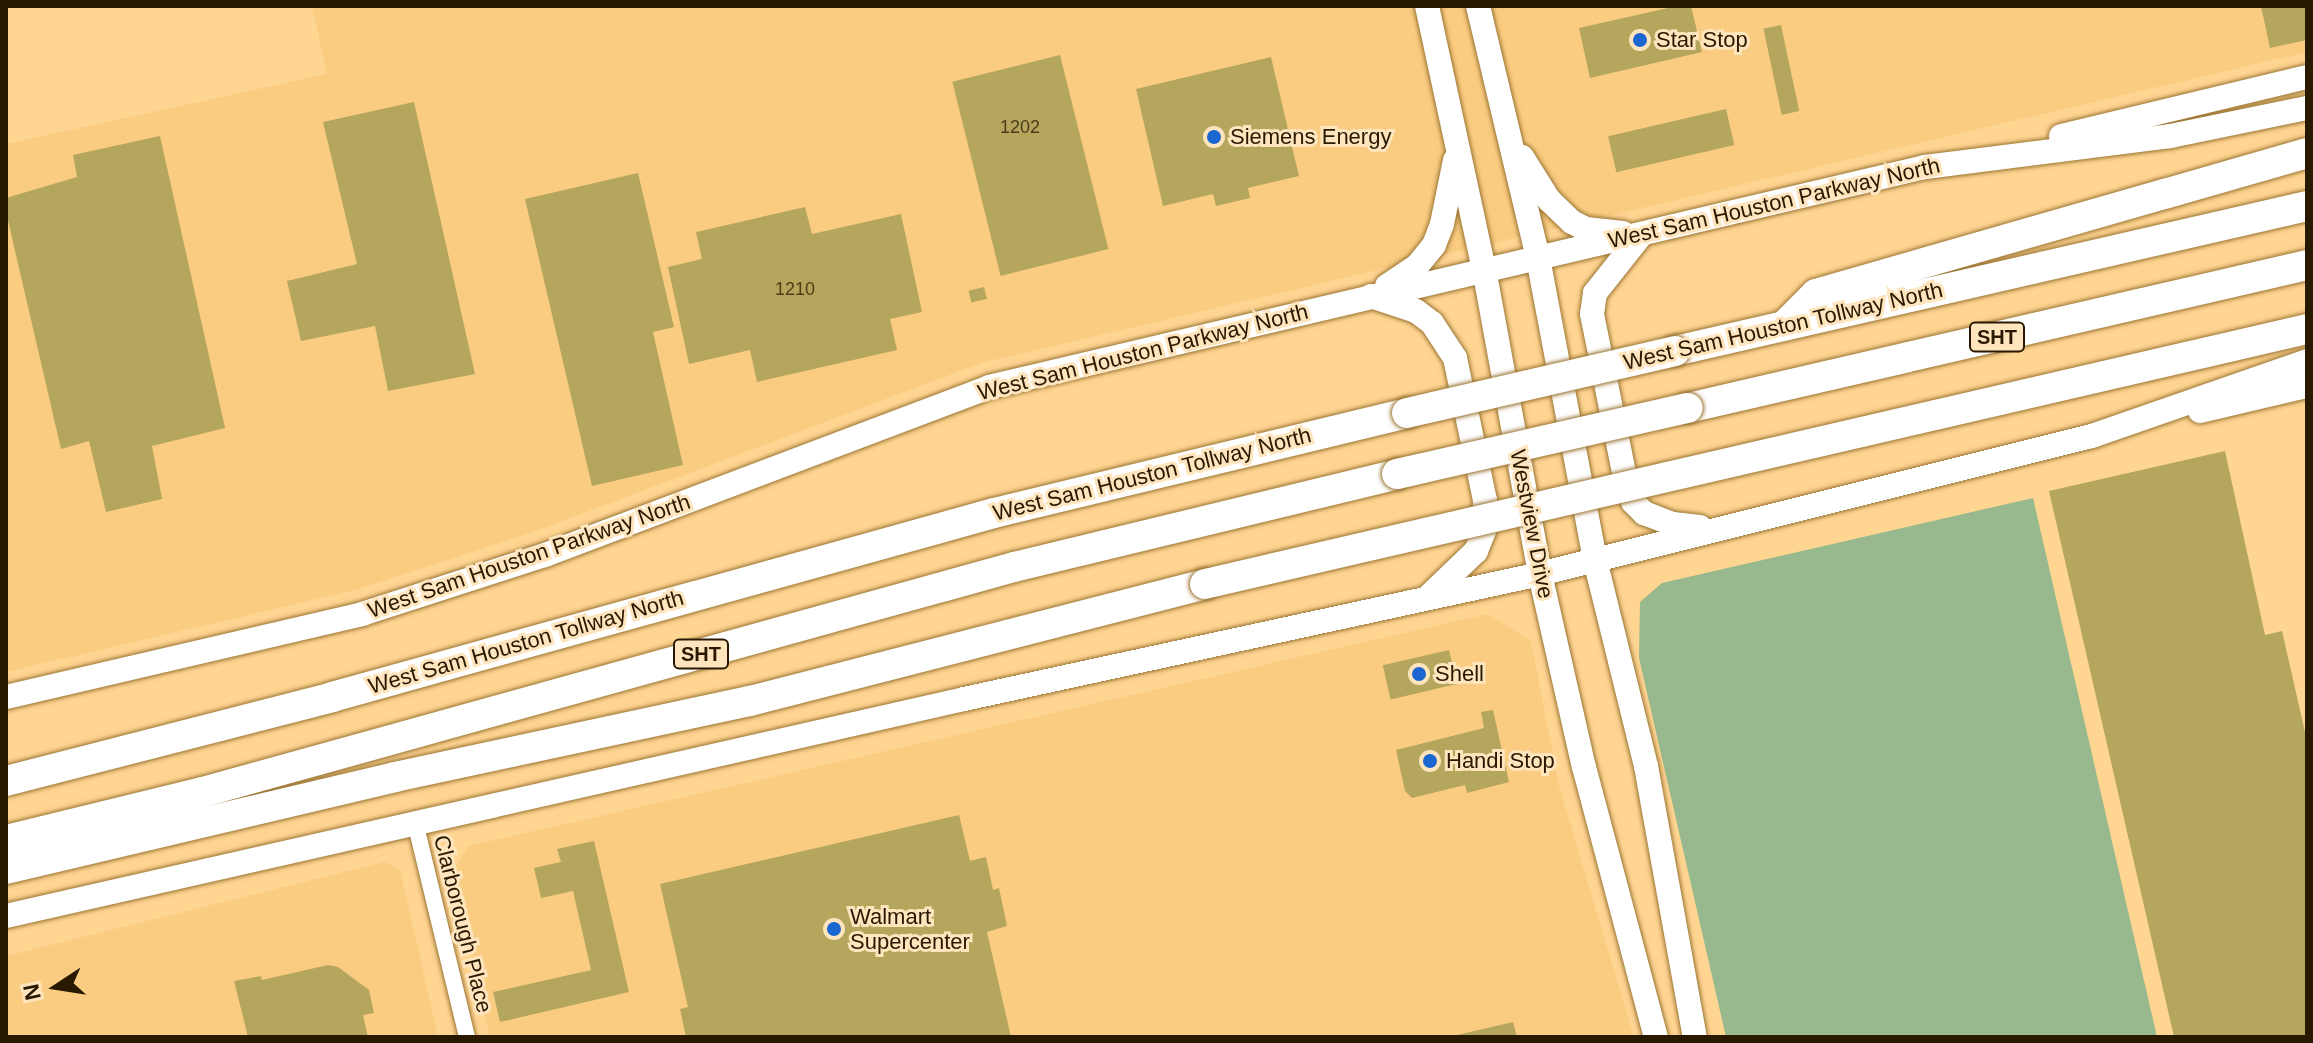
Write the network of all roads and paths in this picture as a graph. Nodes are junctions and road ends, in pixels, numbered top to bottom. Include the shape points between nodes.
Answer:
1 (1427, 6) edge
2 (1478, 6) edge
3 (2307, 77) edge
4 (2307, 108) edge
5 (1510, 137) junction
6 (1457, 151) junction
7 (2307, 153) edge
8 (1958, 161) junction
9 (2307, 206) edge
10 (1641, 235) junction
11 (1538, 258) junction
12 (2307, 265) edge
13 (1484, 269) junction
14 (1371, 296) junction
15 (1784, 326) junction
16 (2307, 329) edge
17 (2307, 361) edge
18 (2307, 386) edge
19 (2092, 436) junction
20 (1711, 529) junction
21 (1595, 560) junction
22 (1540, 574) junction
23 (1429, 596) junction
24 (6, 697) edge
25 (6, 781) edge
26 (415, 822) junction
27 (6, 840) edge
28 (6, 869) edge
29 (6, 916) edge
30 (467, 1037) edge
31 (1656, 1037) edge
32 (1695, 1037) edge

1 - 6 main road, Westview Drive
2 - 5 main road
3 - 8 main road
4 - 8 main road, West Sam Houston Parkway North via 2170,136
5 - 10 main road via 1549,200 1572,222 1586,229
5 - 11 main road
6 - 13 main road, Westview Drive
6 - 14 main road via 1434,245 1417,266
7 - 15 highway via 1816,294
8 - 10 main road, West Sam Houston Parkway North
9 - 15 highway, West Sam Houston Tollway North
10 - 11 main road, West Sam Houston Parkway North
10 - 20 main road via 1595,293 1592,314 1624,472 1633,502 1644,513
11 - 13 main road, West Sam Houston Parkway North
11 - 21 main road
12 - 27 highway, SHT, bridge via 1014,567 203,792
13 - 14 main road, West Sam Houston Parkway North
13 - 22 main road, Westview Drive
14 - 23 main road via 1416,311 1432,323 1455,358 1485,500 1484,531 1476,551
14 - 24 main road, West Sam Houston Parkway North via 989,387 545,555 362,614
15 - 25 highway, West Sam Houston Tollway North, bridge via 1018,506 332,697
16 - 28 highway, bridge via 1205,584 750,701 364,784
17 - 19 main road
18 - 19 main road
19 - 20 main road
20 - 21 main road
21 - 22 main road
21 - 32 main road via 1646,766
22 - 23 main road
22 - 31 main road, Westview Drive via 1584,767
23 - 26 main road
26 - 29 main road
26 - 30 street, Clarborough Place

